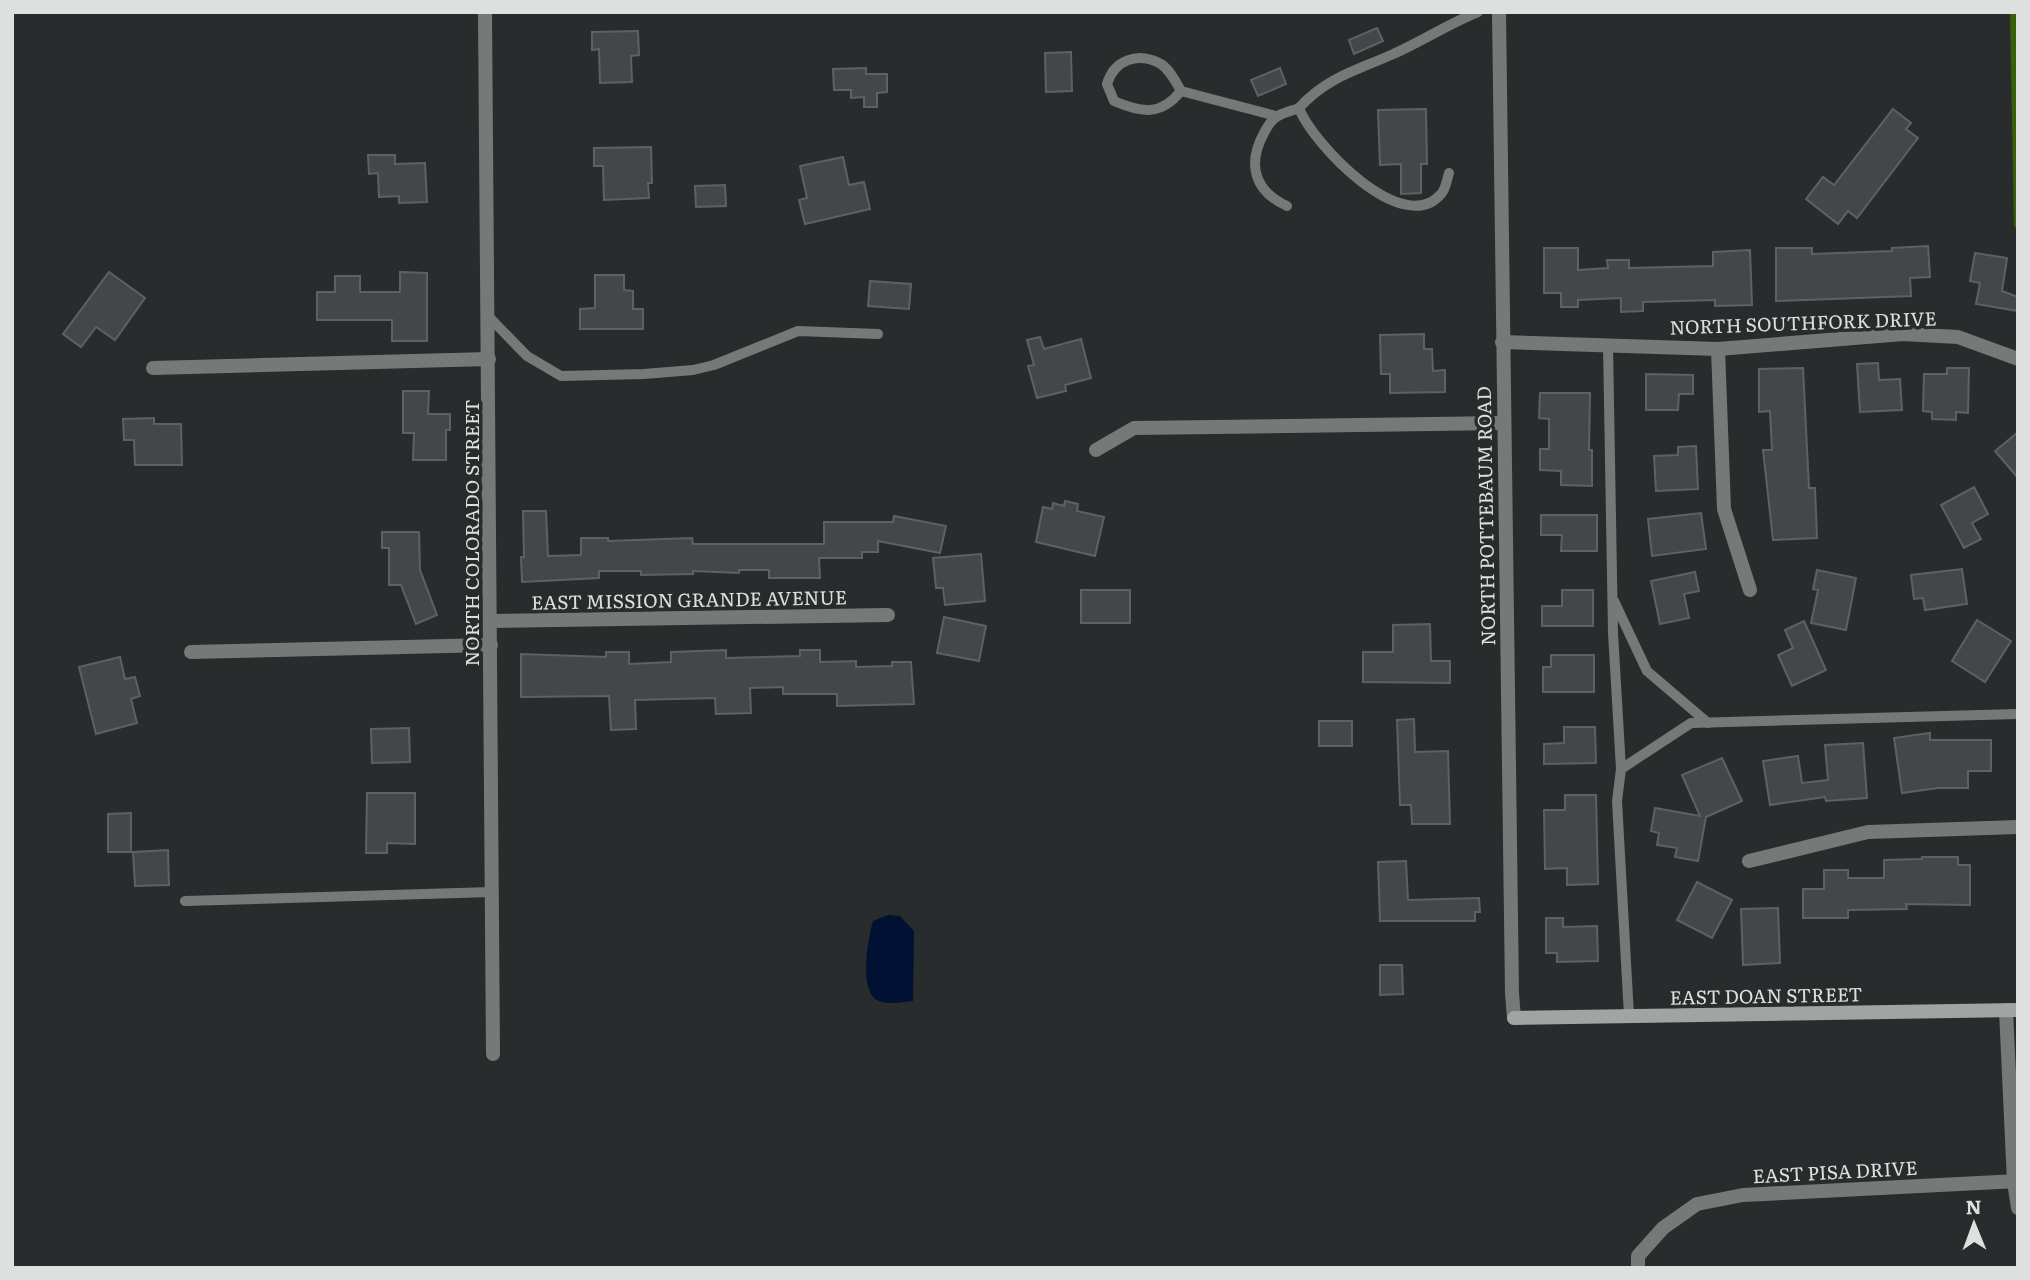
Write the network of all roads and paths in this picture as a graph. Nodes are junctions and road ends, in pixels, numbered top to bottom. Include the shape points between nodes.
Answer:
1 (485, 12) edge
2 (1478, 12) edge
3 (1499, 12) edge
4 (1181, 91) junction
5 (1298, 108) junction
6 (1276, 117) junction
7 (1449, 173) dead end
8 (1287, 206) dead end
9 (489, 317) junction
10 (878, 334) dead end
11 (1502, 342) junction
12 (1608, 345) junction
13 (1718, 349) junction
14 (489, 359) junction
15 (2018, 359) edge
16 (153, 368) dead end
17 (1503, 423) junction
18 (1096, 450) dead end
19 (1749, 590) dead end
20 (1613, 597) junction
21 (888, 615) dead end
22 (491, 621) junction
23 (491, 645) junction
24 (191, 652) dead end
25 (2018, 714) edge
26 (1708, 723) junction
27 (1621, 769) junction
28 (2018, 827) edge
29 (1749, 861) dead end
30 (492, 892) junction
31 (185, 901) dead end
32 (2012, 1010) edge
33 (1629, 1016) junction
34 (1514, 1018) joint
35 (493, 1054) dead end
36 (2016, 1182) edge
37 (2018, 1208) edge
38 (1638, 1268) edge

1 - 9 street, NORTH COLORADO STREET
2 - 5 lane via 1349,72 1313,92
3 - 11 street, NORTH POTTEBAUM ROAD
4 - 4 lane via 1171,104 1152,110 1114,101 1107,84 1111,71 1122,62 1140,58 1161,64
4 - 6 lane
5 - 6 lane
5 - 7 lane via 1324,148 1384,197 1406,205 1429,203 1443,193
6 - 8 lane via 1259,144 1255,173 1262,188
9 - 10 lane via 527,356 561,376 692,370 798,331
9 - 14 street, NORTH COLORADO STREET
11 - 12 street, NORTH SOUTHFORK DRIVE
11 - 17 street, NORTH POTTEBAUM ROAD
12 - 13 street, NORTH SOUTHFORK DRIVE
12 - 20 lane
13 - 15 street, NORTH SOUTHFORK DRIVE via 1903,334 1958,337
13 - 19 street via 1724,509
14 - 16 street
14 - 22 street, NORTH COLORADO STREET
17 - 18 street via 1134,428
17 - 34 street, NORTH POTTEBAUM ROAD
20 - 26 lane via 1647,671
20 - 27 lane
21 - 22 street, EAST MISSION GRANDE AVENUE
22 - 23 street, NORTH COLORADO STREET
23 - 24 street
23 - 30 street, NORTH COLORADO STREET
25 - 26 lane
26 - 27 lane via 1691,723
27 - 33 lane via 1617,801
28 - 29 street via 1868,832
30 - 31 lane
30 - 35 street, NORTH COLORADO STREET
32 - 33 street, EAST DOAN STREET
32 - 36 street
33 - 34 street, EAST DOAN STREET
36 - 37 street
36 - 38 street, EAST PISA DRIVE via 1743,1195 1697,1204 1663,1228 1638,1256

